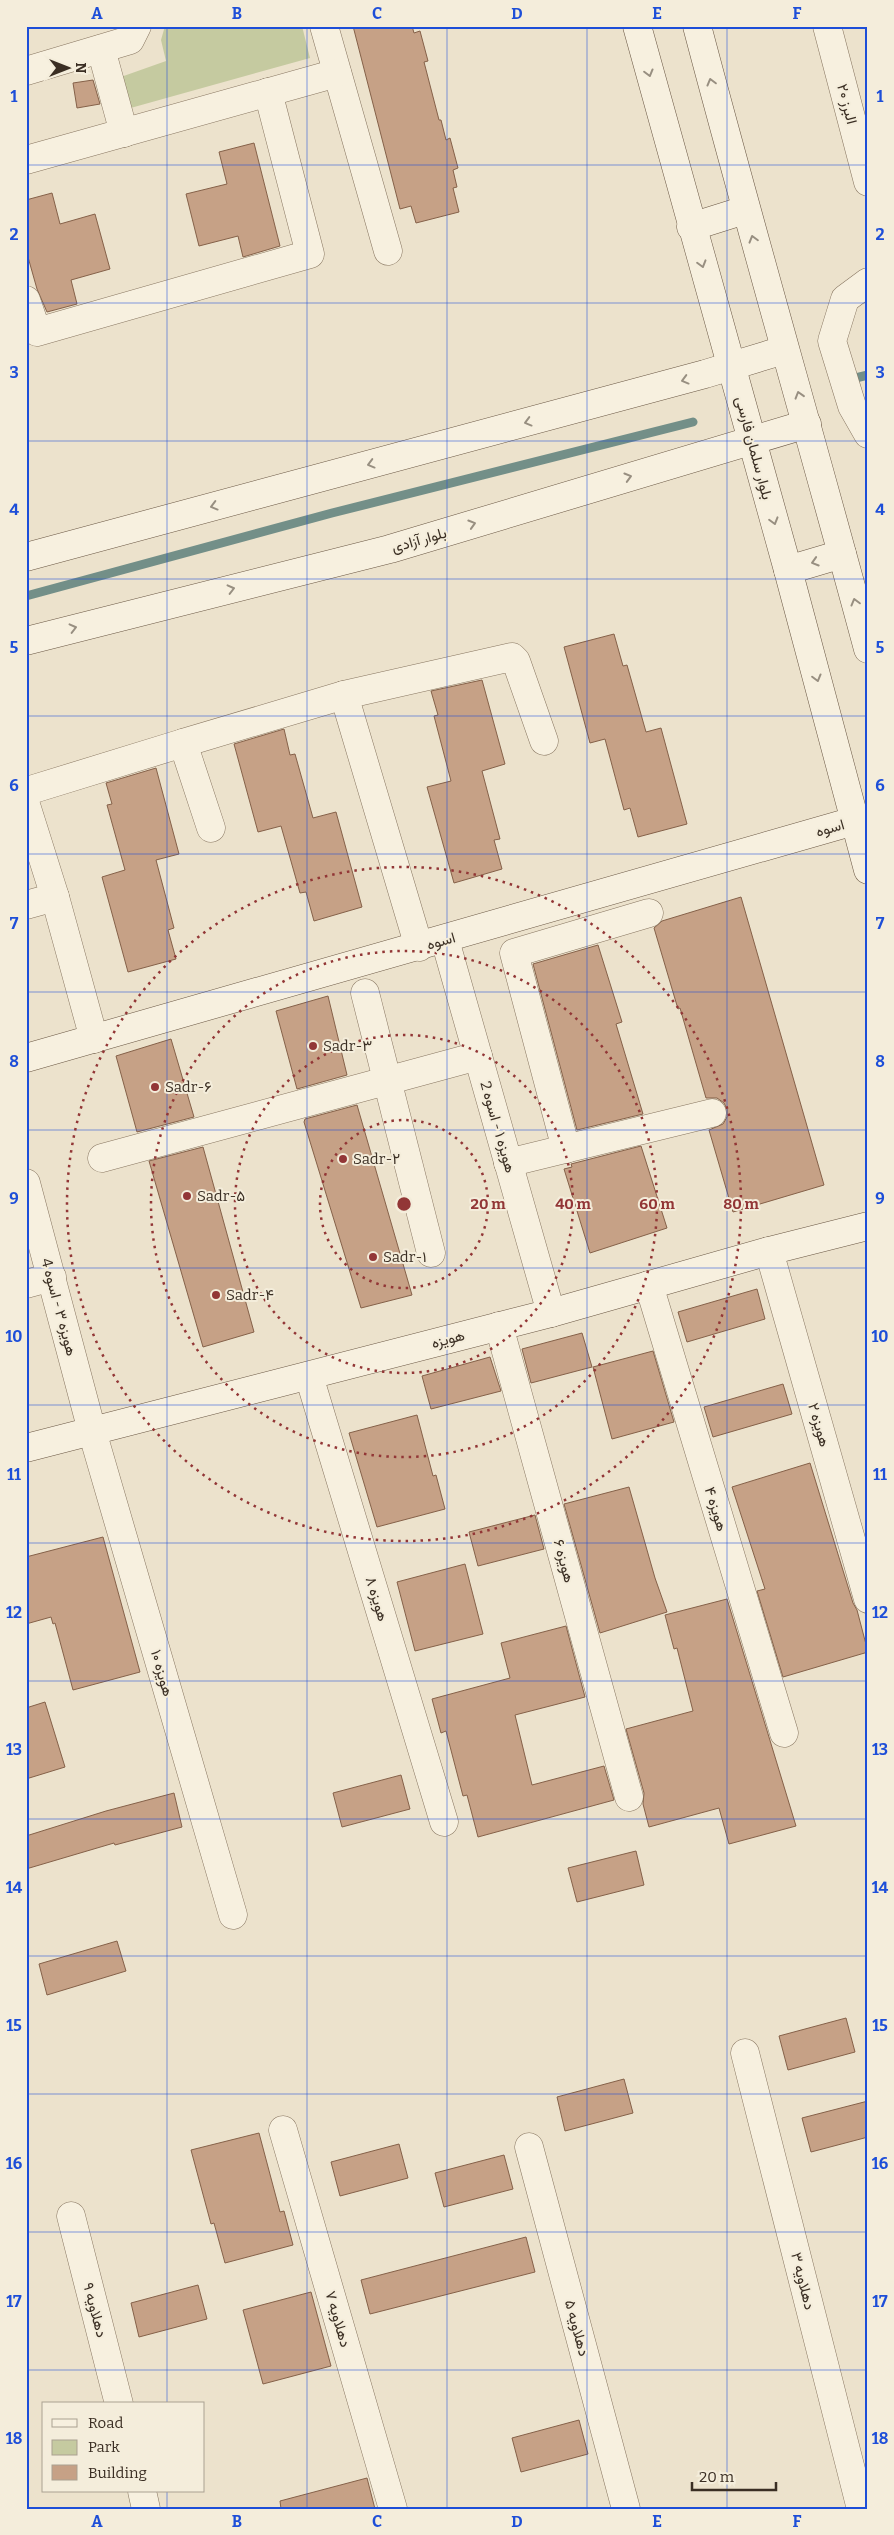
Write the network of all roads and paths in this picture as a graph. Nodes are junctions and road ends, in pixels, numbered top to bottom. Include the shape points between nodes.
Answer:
1 (137, 26) edge
2 (324, 26) edge
3 (636, 26) edge
4 (697, 26) edge
5 (826, 26) edge
6 (101, 49) junction
7 (26, 71) edge
8 (337, 73) junction
9 (268, 92) junction
10 (124, 133) junction
11 (26, 160) edge
12 (868, 182) edge
13 (745, 210) junction
14 (691, 227) junction
15 (388, 251) dead end
16 (868, 282) edge
17 (26, 300) edge
18 (784, 350) junction
19 (732, 367) junction
20 (807, 424) junction
21 (868, 434) edge
22 (752, 442) junction
23 (842, 554) junction
24 (26, 557) edge
25 (788, 570) junction
26 (26, 641) edge
27 (868, 650) edge
28 (344, 695) junction
29 (544, 741) dead end
30 (183, 743) junction
31 (26, 793) edge
32 (26, 805) edge
33 (854, 821) junction
34 (210, 828) dead end
35 (868, 870) edge
36 (55, 897) junction
37 (26, 905) edge
38 (649, 912) dead end
39 (445, 940) junction
40 (419, 947) junction
41 (365, 993) dead end
42 (94, 1039) junction
43 (478, 1056) junction
44 (26, 1058) edge
45 (387, 1081) junction
46 (712, 1113) dead end
47 (566, 1149) junction
48 (102, 1158) dead end
49 (508, 1163) junction
50 (26, 1183) edge
51 (868, 1226) edge
52 (769, 1251) junction
53 (431, 1253) dead end
54 (39, 1281) edge
55 (649, 1285) junction
56 (551, 1313) junction
57 (498, 1326) junction
58 (309, 1376) junction
59 (92, 1430) junction
60 (26, 1448) edge
61 (868, 1599) edge
62 (784, 1733) dead end
63 (629, 1797) dead end
64 (444, 1822) dead end
65 (232, 1915) dead end
66 (745, 2053) dead end
67 (284, 2130) dead end
68 (529, 2147) dead end
69 (71, 2216) dead end
70 (118, 2402) edge
71 (142, 2492) edge
72 (146, 2509) edge
73 (393, 2509) edge
74 (626, 2509) edge
75 (861, 2509) edge

1 - 6 street via 130,40
2 - 8 street
3 -> 14 street, بلوار سلمان فارسی
13 -> 4 street
5 - 12 street, البرز ۲۰
6 - 7 street
6 - 10 street
8 - 9 street
8 - 15 street
9 - 10 street
9 - 17 street via 310,254 37,332
10 - 11 street
13 - 14 street
18 -> 13 street
14 -> 19 street, بلوار سلمان فارسی
16 - 21 street via 846,299 832,341 852,406
18 - 19 street
20 -> 18 street
19 - 22 street, بلوار سلمان فارسی
19 -> 24 street
20 - 22 street, بلوار آزادی
20 - 23 street
22 -> 25 street, بلوار سلمان فارسی
26 -> 22 street, بلوار آزادی via 390,548
23 -> 25 street
27 -> 23 street
25 -> 33 street, بلوار سلمان فارسی
28 - 29 street via 512,657
28 - 30 street
28 - 40 street
30 - 31 street
30 - 34 street
32 - 36 street
33 - 35 street, بلوار سلمان فارسی
33 - 39 street, اسوه
36 - 37 street
36 - 42 street
38 - 47 street via 514,953
39 - 40 street, اسوه
39 - 43 street, هویزه ۱ - اسوه 2
40 - 42 street, اسوه
41 - 45 street
42 - 44 street, اسوه
43 - 45 street
43 - 49 street, هویزه ۱ - اسوه 2
45 - 48 street
45 - 53 street
46 - 47 street
47 - 49 street
49 - 56 street, هویزه ۱ - اسوه 2
50 - 54 street, هویزه ۳ - اسوه 4
51 - 52 street, هویزه
52 - 55 street, هویزه
52 - 61 street, هویزه ۲
54 - 59 street, هویزه ۳ - اسوه 4
55 - 56 street, هویزه
55 - 62 street, هویزه ۴
56 - 57 street, هویزه
57 - 58 street, هویزه
57 - 63 street, هویزه ۶
58 - 59 street, هویزه
58 - 64 street, هویزه ۸
59 - 60 street, هویزه
59 - 65 street, هویزه ۱۰
66 - 75 street, دهلاویه ۳
67 - 73 street, دهلاویه ۷
68 - 74 street, دهلاویه ۵
69 - 70 street, دهلاویه ۹
71 - 72 street

